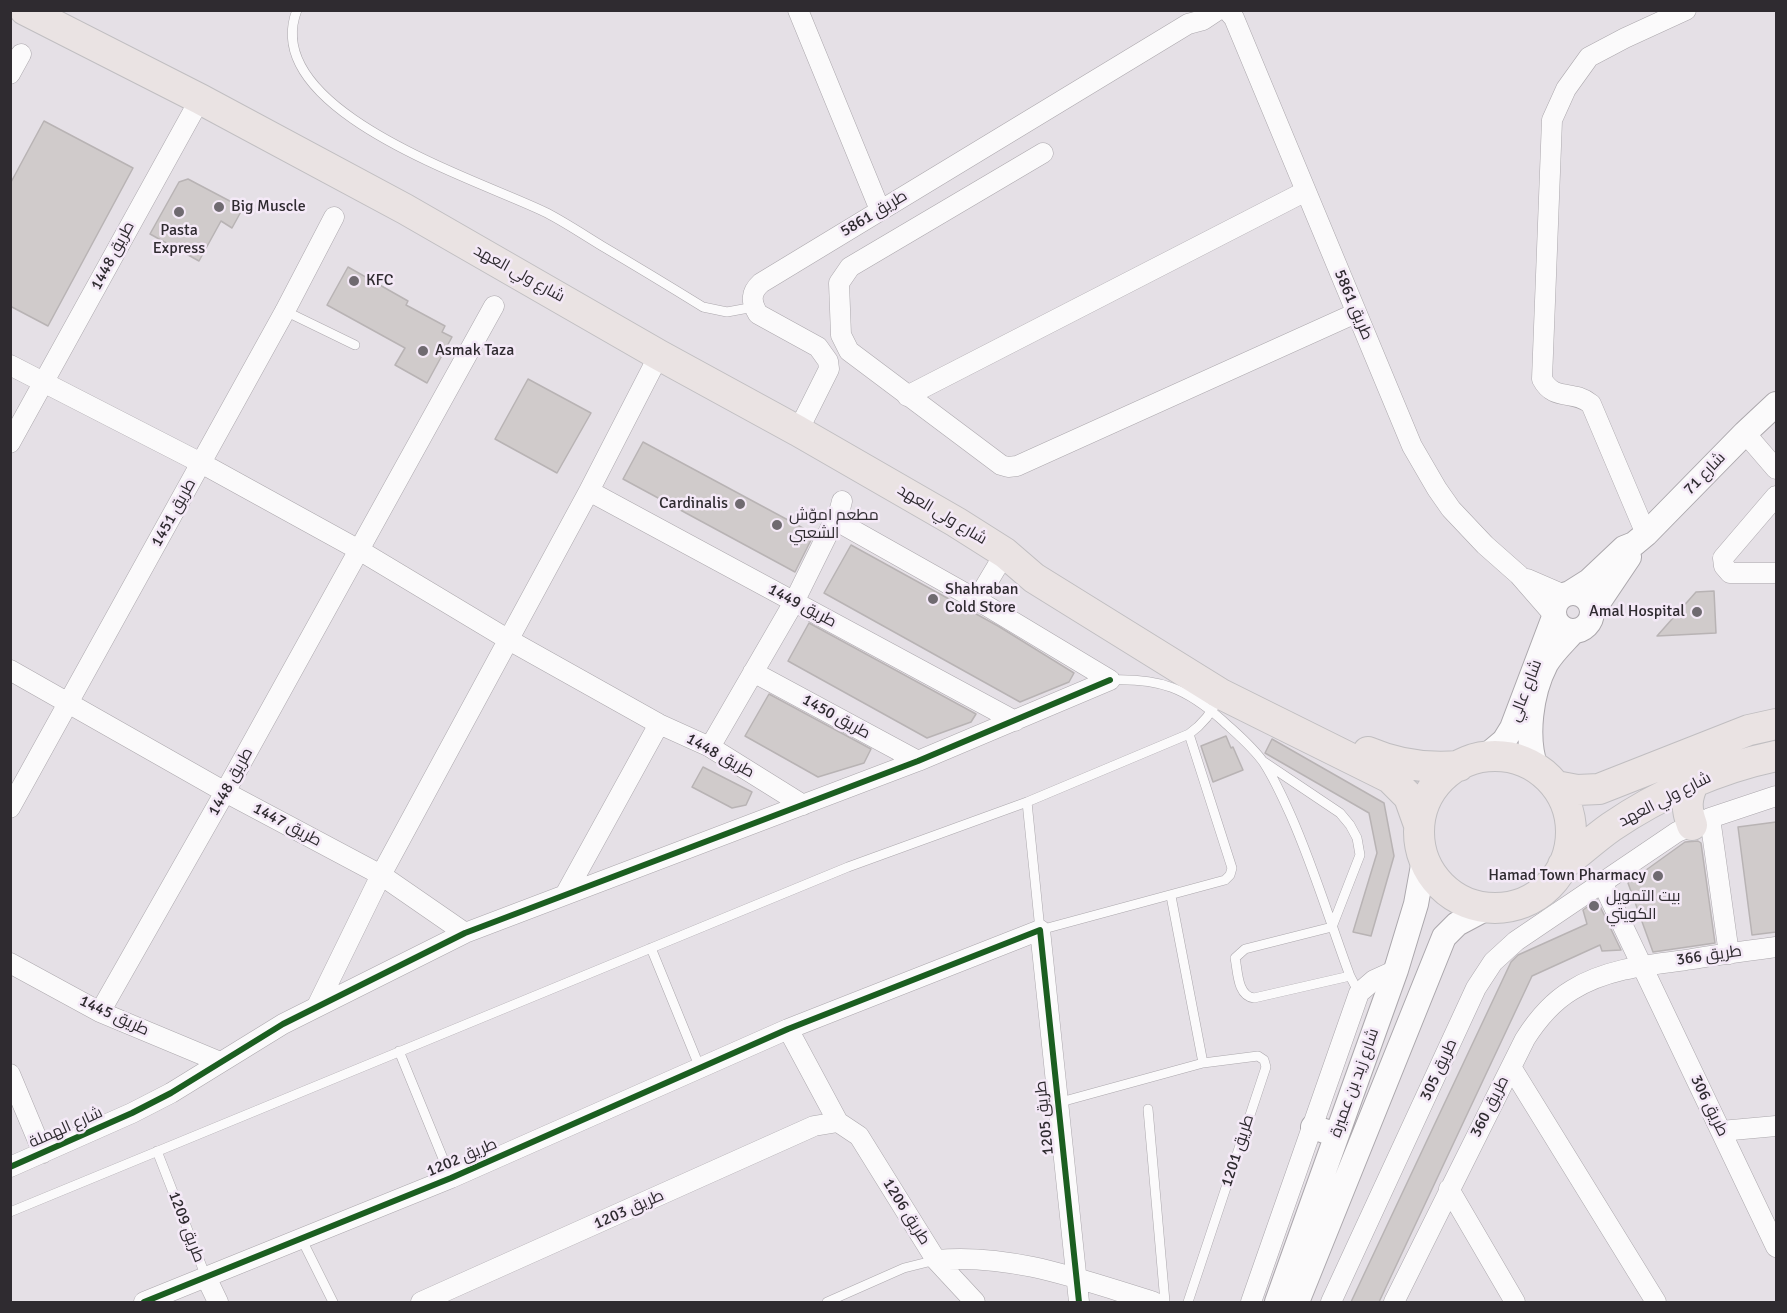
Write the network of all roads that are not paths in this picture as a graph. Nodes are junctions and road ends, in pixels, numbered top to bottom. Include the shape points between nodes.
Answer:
1 (25, 10) edge
2 (297, 10) edge
3 (798, 10) edge
4 (1218, 10) edge
5 (1227, 10) edge
6 (1686, 10) edge
7 (1186, 17) edge
8 (21, 54) dead end
9 (10, 74) edge
10 (200, 99) junction
11 (1043, 153) dead end
12 (1306, 191) junction
13 (880, 210) junction
14 (334, 217) dead end
15 (753, 302) junction
16 (494, 306) dead end
17 (285, 311) junction
18 (1356, 313) junction
19 (356, 345) dead end
20 (659, 355) junction
21 (10, 364) edge
22 (45, 382) junction
23 (907, 396) junction
24 (1776, 404) edge
25 (798, 431) junction
26 (1745, 433) junction
27 (10, 443) edge
28 (201, 463) junction
29 (1776, 469) edge
30 (589, 491) junction
31 (1776, 496) edge
32 (1640, 539) junction
33 (359, 550) junction
34 (1005, 553) junction
35 (1776, 573) edge
36 (977, 600) junction
37 (794, 602) junction
38 (1560, 605) junction
39 (1592, 612) junction
40 (1573, 632) junction
41 (509, 640) junction
42 (10, 670) edge
43 (1539, 670) junction
44 (753, 672) junction
45 (1110, 681) junction
46 (1217, 702) junction
47 (69, 703) junction
48 (1015, 721) junction
49 (659, 724) junction
50 (1776, 724) edge
51 (1189, 734) junction
52 (710, 747) junction
53 (1776, 756) edge
54 (918, 761) junction
55 (1472, 761) junction
56 (1264, 762) junction
57 (1546, 777) junction
58 (1694, 782) junction
59 (225, 792) junction
60 (1776, 796) edge
61 (1027, 802) junction
62 (803, 805) junction
63 (1648, 806) junction
64 (10, 808) edge
65 (1419, 825) junction
66 (1693, 825) junction
67 (1424, 860) junction
68 (1563, 865) junction
69 (381, 875) junction
70 (1602, 882) junction
71 (566, 893) junction
72 (1171, 896) junction
73 (1487, 908) junction
74 (1332, 927) junction
75 (1040, 930) junction
76 (465, 933) junction
77 (1776, 947) edge
78 (651, 948) junction
79 (1729, 954) junction
80 (10, 963) edge
81 (1641, 966) junction
82 (1396, 970) junction
83 (1354, 984) junction
84 (317, 1006) junction
85 (100, 1012) junction
86 (789, 1029) junction
87 (399, 1051) junction
88 (220, 1062) junction
89 (1203, 1063) junction
90 (1511, 1066) junction
91 (700, 1068) junction
92 (10, 1074) edge
93 (1057, 1103) junction
94 (1148, 1109) dead end
95 (838, 1122) junction
96 (1776, 1126) edge
97 (1312, 1127) junction
98 (1721, 1131) junction
99 (1336, 1135) junction
100 (157, 1151) junction
101 (44, 1153) junction
102 (10, 1167) edge
103 (452, 1178) junction
104 (1449, 1189) junction
105 (10, 1212) edge
106 (1771, 1224) edge
107 (302, 1238) junction
108 (1776, 1247) edge
109 (936, 1260) junction
110 (206, 1277) junction
111 (1076, 1278) junction
112 (446, 1298) edge
113 (144, 1302) edge
114 (218, 1302) edge
115 (333, 1302) edge
116 (421, 1302) edge
117 (827, 1302) edge
118 (975, 1302) edge
119 (1078, 1302) edge
120 (1154, 1302) edge
121 (1165, 1302) edge
122 (1188, 1302) edge
123 (1251, 1302) edge
124 (1277, 1302) edge
125 (1297, 1302) edge
126 (1331, 1302) edge
127 (1394, 1302) edge
128 (1515, 1302) edge
129 (1656, 1302) edge

1 - 10 main road, شارع ولي العهد
2 - 15 lane via 291,36 304,72 333,105 360,123 436,165 547,213 703,307 727,312
3 - 13 street
4 - 7 street, طريق 5861 via 1203,20
5 - 12 street, طريق 5861 via 1234,18
6 - 32 street via 1589,57 1566,89 1552,120 1542,379 1556,394 1576,395 1591,404
7 - 13 street, طريق 5861
8 - 9 street
10 - 20 main road, شارع ولي العهد via 405,209
10 - 22 street, طريق 1448
11 - 23 street via 850,267 839,283 841,335 849,351
12 - 18 street, طريق 5861
12 - 23 street
13 - 15 street, طريق 5861 via 761,283 754,289
14 - 17 street, طريق 1451
15 - 25 street via 758,314 818,347 828,361 829,369
16 - 33 street, طريق 1448
17 - 19 lane
17 - 28 street, طريق 1451
18 - 23 street via 1017,466 1001,465
18 - 38 street, طريق 5861 via 1412,446 1437,489 1467,528
20 - 25 main road, شارع ولي العهد
20 - 30 street
21 - 22 street, طريق 1448
22 - 27 street, طريق 1448
22 - 28 street, طريق 1448
24 - 26 street, شارع 71
25 - 34 main road, شارع ولي العهد
26 - 29 street
26 - 32 street, شارع 71
28 - 33 street, طريق 1448
28 - 47 street, طريق 1451
30 - 37 street, طريق 1449
30 - 41 street
31 - 35 street via 1723,558 1730,573
32 - 38 street, شارع 71 via 1624,548
32 - 39 street, شارع 71
33 - 41 street, طريق 1448
33 - 59 street, طريق 1448
34 - 36 street
34 - 46 main road, شارع ولي العهد via 1034,578
34 - 55 main road, شارع ولي العهد via 1044,570 1289,715 1386,760 1422,767
36 - 37 street via 838,511
36 - 45 street
37 - 44 street
37 - 48 street, طريق 1449
38 - 39 street via 1582,596
38 - 40 street via 1560,628
38 - 43 street, شارع عالي
39 - 40 street via 1587,626
40 - 43 street, شارع عالي
41 - 49 street, طريق 1448
41 - 69 street
42 - 47 street, طريق 1447
43 - 55 street, شارع عالي via 1504,741
43 - 57 street, شارع عالي via 1530,753
44 - 52 street
44 - 54 street, طريق 1450
45 - 46 lane via 1156,682
45 - 48 street, شارع الهملة
46 - 51 lane via 1200,726
46 - 56 lane
46 - 65 main road, شارع ولي العهد via 1390,778 1409,797
47 - 59 street, طريق 1447
47 - 64 street, طريق 1451
48 - 54 street, شارع الهملة
49 - 52 street, طريق 1448
49 - 71 street
50 - 57 main road, شارع ولي العهد via 1749,730 1599,789 1577,790
51 - 61 lane
51 - 72 lane via 1232,868 1225,880
52 - 62 street, طريق 1448
53 - 58 main road, شارع ولي العهد
54 - 62 street, شارع الهملة
55 - 57 main road via 1511,758
55 - 65 main road via 1442,778 1429,795
56 - 74 lane via 1300,837
56 - 74 lane via 1340,813 1357,838 1360,855
57 - 68 main road via 1566,804 1571,825
58 - 63 main road, شارع ولي العهد
58 - 66 main road via 1687,802
59 - 69 street, طريق 1447
59 - 85 street, طريق 1448
60 - 66 street, طريق 305
61 - 75 lane, طريق 1205
61 - 78 lane via 848,867
62 - 71 street, شارع الهملة
63 - 66 main road
63 - 68 main road, شارع ولي العهد via 1611,828
65 - 67 main road
66 - 70 street, طريق 305
66 - 79 street
67 - 73 main road via 1449,893
67 - 82 street, شارع زيد بن عميرة via 1416,904
68 - 73 main road via 1550,884 1532,898 1510,906
69 - 76 street, طريق 1447
69 - 84 street
70 - 81 street
70 - 126 street, طريق 305 via 1504,951 1484,975
71 - 76 street, شارع الهملة
72 - 75 lane
72 - 89 lane
73 - 125 street, شارع زيد بن عميرة via 1457,924 1444,938
74 - 83 lane
74 - 83 lane via 1238,953 1235,958 1242,992 1254,998
75 - 86 street, طريق 1202
75 - 93 street, طريق 1205
76 - 84 street, شارع الهملة
77 - 79 street, طريق 366
78 - 87 lane
78 - 91 lane
79 - 81 street, طريق 366
80 - 85 street, طريق 1445
81 - 90 street, طريق 360 via 1589,980 1561,998 1537,1020
81 - 98 street, طريق 306
82 - 83 street
82 - 99 street, شارع زيد بن عميرة
83 - 97 street
84 - 88 street, شارع الهملة
85 - 88 street, طريق 1445
86 - 91 street, طريق 1202
86 - 95 street
87 - 100 lane
87 - 103 lane
88 - 101 street, شارع الهملة via 171,1093
89 - 93 lane, طريق 1201
89 - 122 lane, طريق 1201 via 1258,1056 1266,1067
90 - 104 street, طريق 360
90 - 129 street
91 - 103 street, طريق 1202
92 - 101 street
93 - 111 street, طريق 1205
94 - 121 lane
95 - 109 street, طريق 1206 via 859,1136
95 - 112 street, طريق 1203 via 814,1126
96 - 98 street
97 - 99 street
97 - 123 street
98 - 106 street, طريق 306
99 - 124 street, شارع زيد بن عميرة
100 - 105 lane
100 - 110 lane, طريق 1209
101 - 102 street, شارع الهملة
103 - 107 street, طريق 1202
104 - 127 street, طريق 360
104 - 128 street
106 - 108 street, طريق 306
107 - 110 street, طريق 1202
107 - 115 lane
109 - 111 street via 996,1260
109 - 117 lane via 904,1268
109 - 118 street, طريق 1206
110 - 113 street, طريق 1202
110 - 114 street, طريق 1209
111 - 119 street, طريق 1205
111 - 120 street
112 - 116 street, طريق 1203

